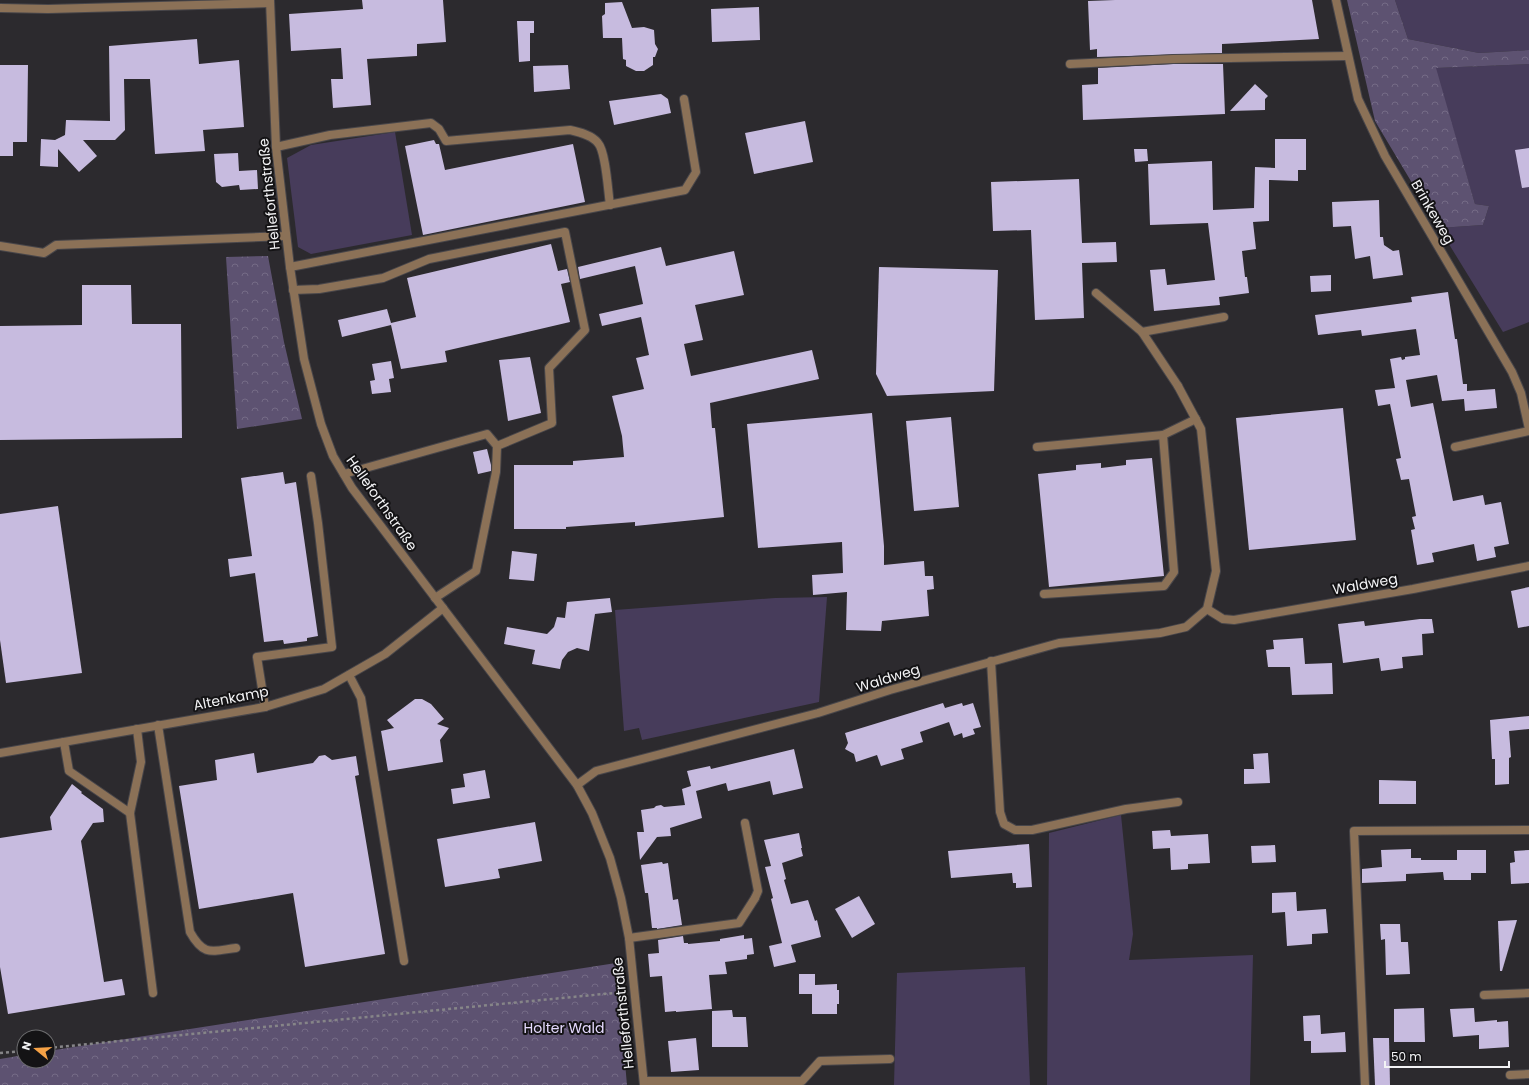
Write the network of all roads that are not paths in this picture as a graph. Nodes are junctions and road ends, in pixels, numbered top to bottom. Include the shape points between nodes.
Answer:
1 (1336, 0) edge
2 (270, 2) edge
3 (0, 8) edge
4 (1348, 56) junction
5 (1070, 64) dead end
6 (684, 99) dead end
7 (276, 147) junction
8 (610, 205) junction
9 (286, 236) junction
10 (0, 246) edge
11 (290, 268) junction
12 (293, 290) junction
13 (1096, 293) dead end
14 (1224, 317) dead end
15 (1142, 332) junction
16 (1196, 419) junction
17 (1529, 430) edge
18 (1163, 434) junction
19 (497, 446) junction
20 (1037, 447) dead end
21 (1455, 447) dead end
22 (344, 474) junction
23 (311, 476) dead end
24 (1529, 566) edge
25 (1044, 594) dead end
26 (435, 598) junction
27 (443, 608) junction
28 (1207, 609) junction
29 (991, 661) junction
30 (349, 675) junction
31 (265, 707) junction
32 (158, 725) junction
33 (137, 729) junction
34 (64, 742) junction
35 (0, 753) edge
36 (577, 785) junction
37 (1178, 802) dead end
38 (130, 813) junction
39 (745, 823) dead end
40 (1529, 830) edge
41 (629, 938) junction
42 (236, 948) dead end
43 (404, 961) dead end
44 (153, 993) dead end
45 (1529, 993) edge
46 (1484, 995) dead end
47 (890, 1059) dead end
48 (1529, 1074) edge
49 (1510, 1075) dead end
50 (644, 1083) edge
51 (1365, 1085) edge

1 - 4 street, Brinkeweg
2 - 3 street via 48,9
2 - 7 street, Helleforthstraße
4 - 5 street via 1173,59
4 - 17 street, Brinkeweg via 1358,99 1385,156 1512,372 1521,393
6 - 8 street via 696,172 685,190
7 - 8 street via 330,135 431,123 439,129 446,141 570,130 586,134 598,142 602,151
7 - 9 street, Helleforthstraße
8 - 11 street
9 - 10 street via 56,245 44,253
9 - 11 street, Helleforthstraße
11 - 12 street, Helleforthstraße
12 - 19 street via 319,289 383,278 429,259 565,232 585,330 549,368 552,423
12 - 22 street, Helleforthstraße via 304,359 321,424 333,456
13 - 15 street
14 - 15 street
15 - 16 street via 1178,386
16 - 18 street
16 - 28 street via 1201,429 1216,571
17 - 21 street
18 - 20 street
18 - 25 street via 1174,572 1164,586
19 - 22 street via 487,434
19 - 26 street via 496,472 476,571
22 - 26 street, Helleforthstraße
23 - 31 street via 332,647 257,657
24 - 28 street, Waldweg via 1234,620 1223,619
26 - 27 street, Helleforthstraße
27 - 30 street, Altenkamp via 385,654
27 - 36 street, Helleforthstraße
28 - 29 street, Waldweg via 1186,627 1160,633 1058,643
29 - 36 street, Waldweg via 818,713 596,771
29 - 37 street via 1000,812 1004,824 1015,830 1032,830 1126,809
30 - 31 street, Altenkamp via 324,689
30 - 43 street via 361,698
31 - 32 street, Altenkamp
32 - 33 street, Altenkamp
32 - 42 street via 190,932 197,944 209,951
33 - 34 street, Altenkamp
33 - 38 street via 141,762
34 - 35 street, Altenkamp
34 - 38 street via 70,771
36 - 41 street, Helleforthstraße via 592,813 610,858 622,898
38 - 44 street
39 - 41 street, Helleforthstraße via 758,891 739,923
40 - 51 street via 1354,831
41 - 50 street, Helleforthstraße
45 - 46 street
47 - 50 street via 820,1061 802,1081
48 - 49 street

